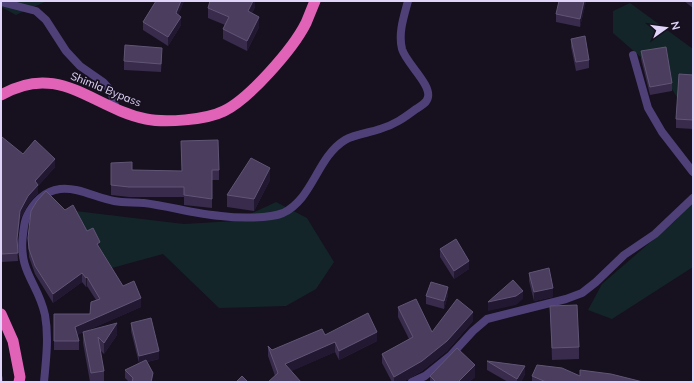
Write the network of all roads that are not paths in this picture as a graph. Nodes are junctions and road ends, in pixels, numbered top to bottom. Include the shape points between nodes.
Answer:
1 (315, 1) edge
2 (408, 1) edge
3 (1, 2) edge
4 (633, 55) dead end
5 (1, 95) edge
6 (116, 110) junction
7 (693, 172) edge
8 (693, 198) edge
9 (1, 314) edge
10 (19, 382) edge
11 (44, 382) edge
12 (412, 382) edge

1 - 6 highway, Shimla Bypass via 305,24 279,62 252,91 224,112 183,121 147,119
2 - 11 street via 400,36 402,49 428,91 425,103 399,122 345,140 330,152 299,202 284,212 267,218 221,217 144,203 114,201 78,190 60,189 45,194 33,204 26,219 22,260 38,293 45,316 47,343
3 - 6 street via 36,11 46,20 66,51 111,91
4 - 7 street via 648,108 662,132
5 - 6 highway, Shimla Bypass via 23,85 47,82 70,87
8 - 12 street via 655,234 624,255 582,293 566,300 487,319 451,355 425,376
9 - 10 highway via 13,341

